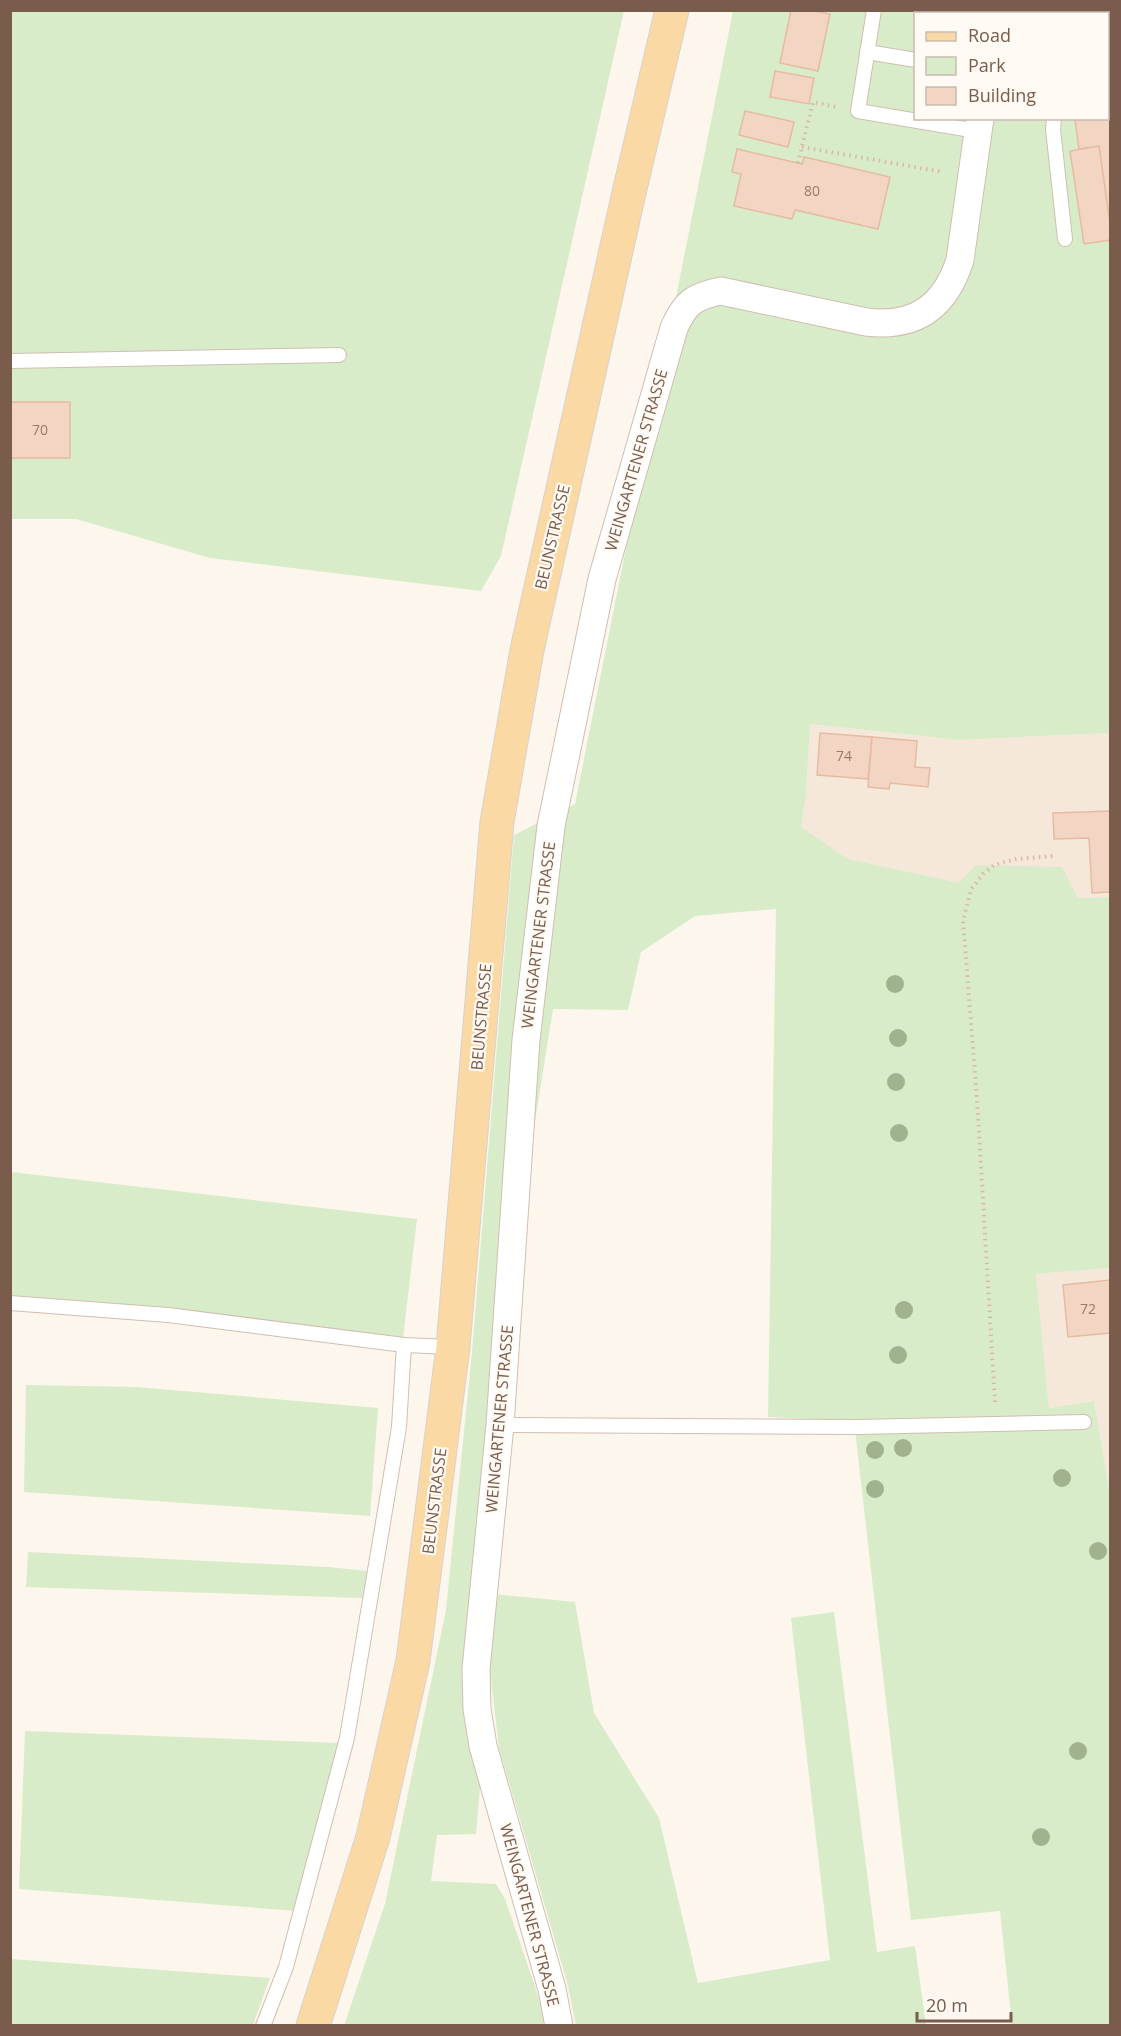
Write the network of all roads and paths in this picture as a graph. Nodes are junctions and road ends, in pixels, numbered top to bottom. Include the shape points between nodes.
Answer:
1 (672, 10) edge
2 (874, 10) edge
3 (867, 52) junction
4 (914, 60) edge
5 (858, 111) junction
6 (914, 118) edge
7 (935, 120) edge
8 (1054, 120) edge
9 (978, 125) edge
10 (802, 147) junction
11 (798, 163) dead end
12 (971, 177) junction
13 (1065, 239) dead end
14 (339, 355) dead end
15 (10, 361) edge
16 (1053, 856) dead end
17 (10, 1303) edge
18 (404, 1345) junction
19 (453, 1347) junction
20 (1084, 1422) dead end
21 (996, 1424) junction
22 (500, 1425) junction
23 (263, 2025) edge
24 (313, 2025) edge
25 (560, 2025) edge

1 - 19 main road, BEUNSTRASSE via 527,650 497,822
2 - 3 lane
3 - 4 lane
3 - 5 lane
5 - 6 lane
5 - 10 path via 813,102
7 - 9 lane
8 - 13 lane
9 - 12 street, WEINGARTENER STRASSE
10 - 11 path
10 - 12 path
12 - 22 street, WEINGARTENER STRASSE via 960,260 953,281 924,313 886,324 866,322 721,291 691,301 674,328 602,579 551,826 526,1041
14 - 15 lane
16 - 21 path via 994,865 971,890 963,921
17 - 18 lane via 168,1315
18 - 19 lane
18 - 23 lane via 399,1427 347,1738 286,1967
19 - 24 main road, BEUNSTRASSE via 413,1660 373,1837
20 - 21 lane
21 - 22 lane
22 - 25 street, WEINGARTENER STRASSE via 476,1669 477,1709 483,1746

